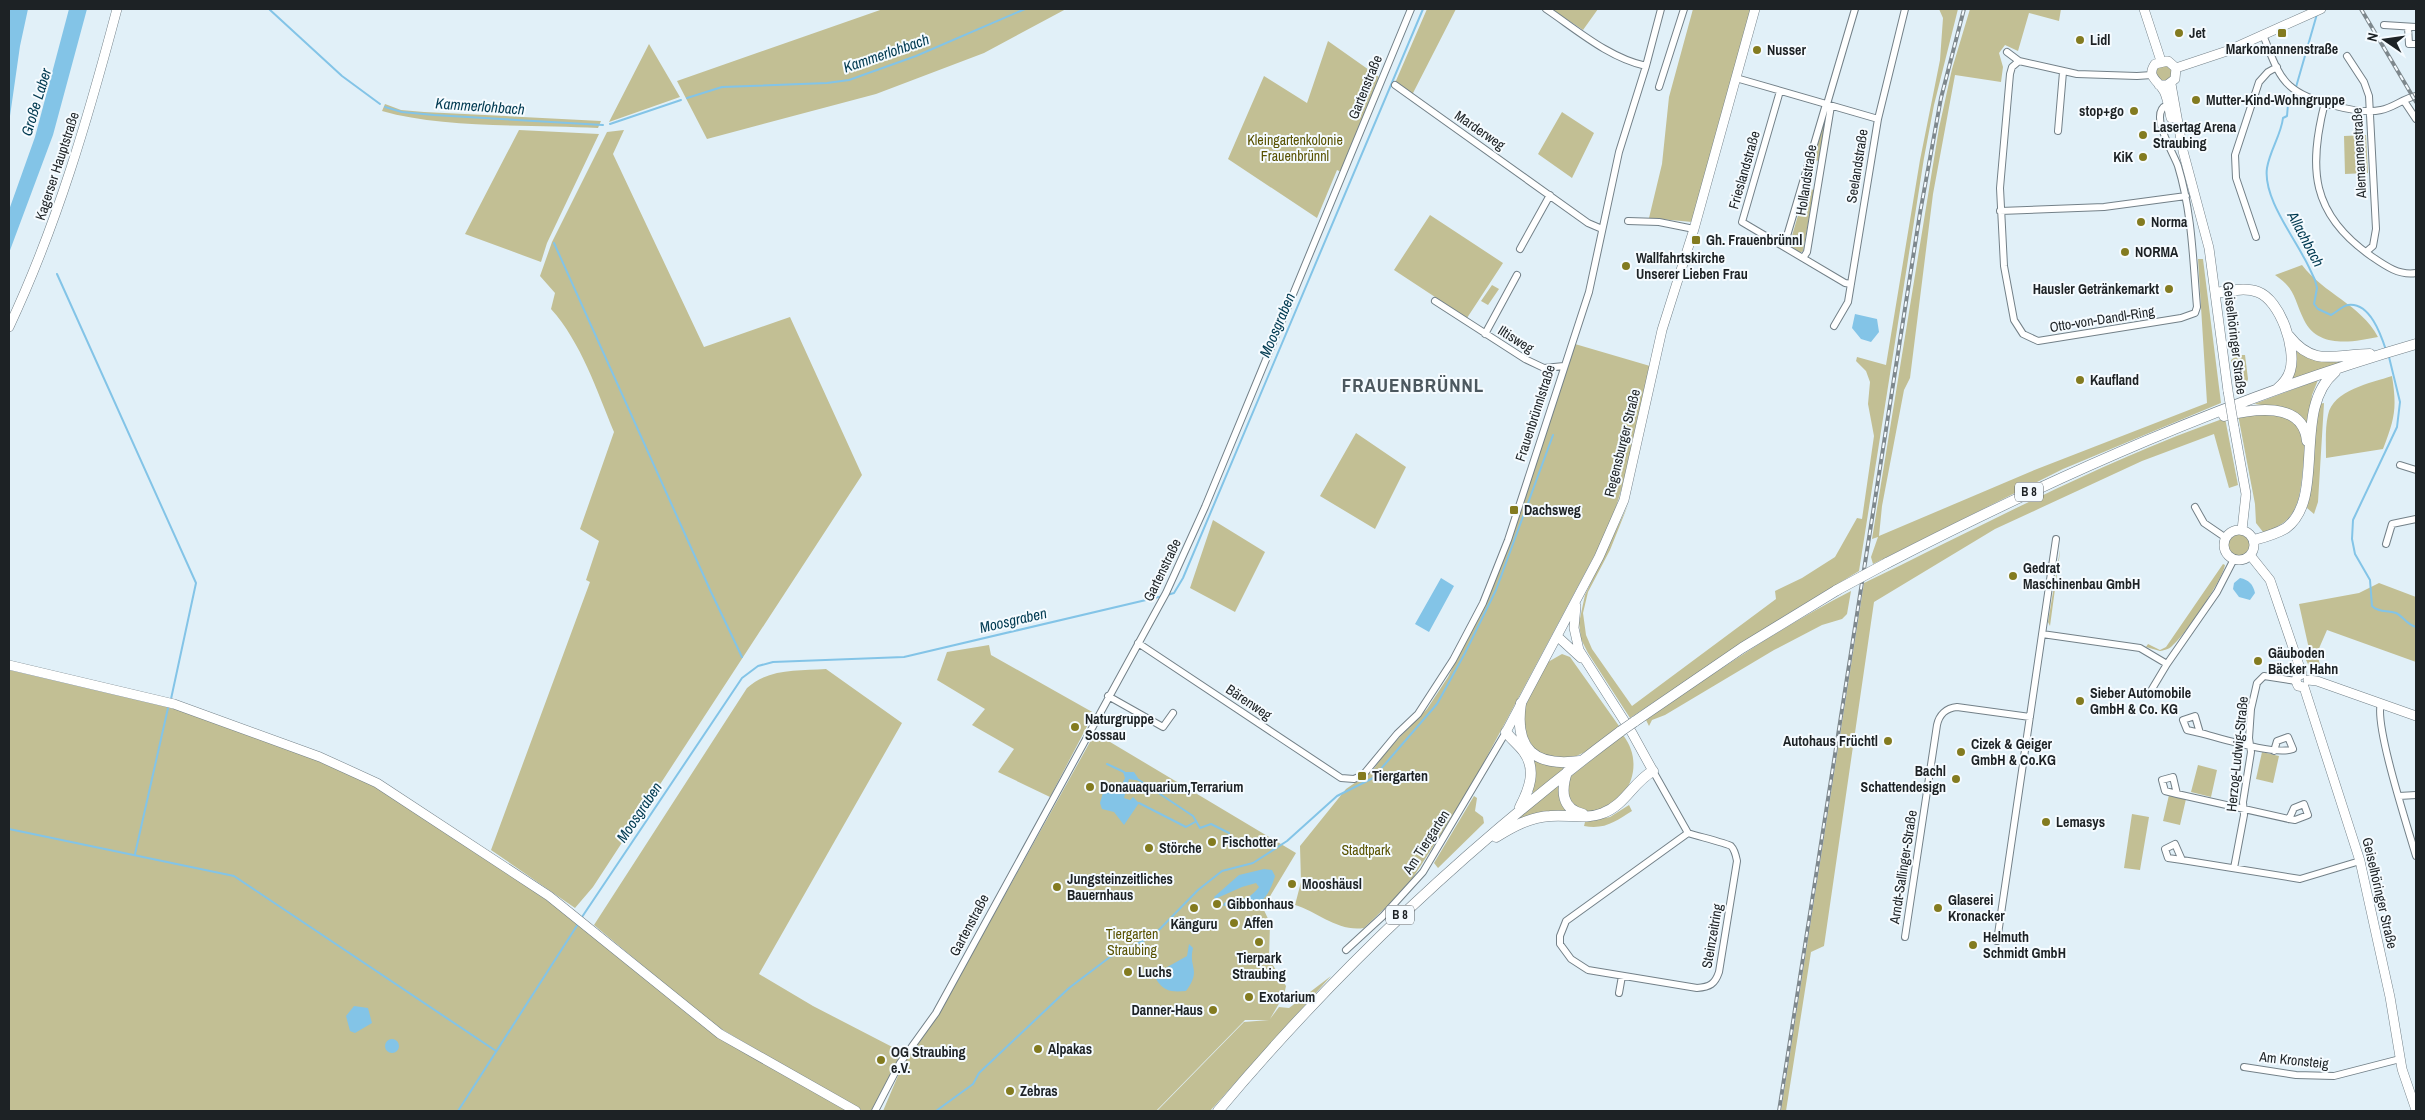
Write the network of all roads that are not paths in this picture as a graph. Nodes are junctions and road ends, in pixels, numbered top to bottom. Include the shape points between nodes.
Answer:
1 (117, 9) edge
2 (1411, 9) edge
3 (1546, 9) edge
4 (1661, 9) edge
5 (1684, 9) edge
6 (1755, 9) edge
7 (1854, 9) edge
8 (1905, 9) edge
9 (2144, 9) edge
10 (2317, 10) edge
11 (2384, 25) dead end
12 (2408, 27) junction
13 (2416, 27) edge
14 (2263, 35) junction
15 (2416, 44) edge
16 (2007, 52) dead end
17 (2347, 56) dead end
18 (2019, 61) junction
19 (2160, 61) junction
20 (1646, 66) junction
21 (2277, 67) junction
22 (2176, 68) junction
23 (2063, 72) junction
24 (2152, 75) junction
25 (1736, 78) junction
26 (2171, 84) junction
27 (1395, 85) dead end
28 (2159, 85) junction
29 (1659, 87) dead end
30 (1780, 91) junction
31 (2414, 96) edge
32 (2404, 101) junction
33 (2325, 102) junction
34 (1828, 105) junction
35 (2167, 105) junction
36 (2370, 112) junction
37 (1878, 119) junction
38 (2416, 119) edge
39 (2058, 131) dead end
40 (2183, 151) junction
41 (1550, 195) junction
42 (2186, 196) junction
43 (2000, 211) junction
44 (1628, 221) dead end
45 (1602, 229) junction
46 (1694, 229) junction
47 (2256, 236) dead end
48 (1784, 246) junction
49 (1520, 249) dead end
50 (2366, 252) junction
51 (1804, 258) junction
52 (2416, 273) edge
53 (1517, 275) dead end
54 (1851, 284) junction
55 (2216, 293) junction
56 (1435, 301) dead end
57 (1834, 326) dead end
58 (9, 327) edge
59 (2287, 333) junction
60 (1485, 334) junction
61 (2416, 344) edge
62 (2380, 355) junction
63 (1564, 366) junction
64 (2338, 369) junction
65 (2274, 391) junction
66 (2176, 430) junction
67 (2309, 454) junction
68 (2400, 465) dead end
69 (2416, 470) edge
70 (2196, 506) dead end
71 (2416, 518) edge
72 (2242, 530) junction
73 (2226, 538) junction
74 (2056, 539) dead end
75 (2254, 540) junction
76 (2386, 544) dead end
77 (2250, 555) junction
78 (2234, 559) junction
79 (1579, 596) junction
80 (2042, 634) junction
81 (1557, 636) junction
82 (1576, 640) junction
83 (1138, 643) junction
84 (1585, 662) junction
85 (2167, 664) junction
86 (9, 665) edge
87 (2302, 681) junction
88 (2152, 689) dead end
89 (1108, 696) junction
90 (1521, 703) junction
91 (2381, 703) junction
92 (1173, 713) dead end
93 (2416, 716) edge
94 (2030, 717) junction
95 (1506, 732) junction
96 (2200, 733) dead end
97 (1520, 734) junction
98 (2250, 745) junction
99 (2274, 750) dead end
100 (1581, 761) junction
101 (1653, 771) junction
102 (1568, 772) junction
103 (1347, 779) joint
104 (2177, 794) dead end
105 (2416, 795) edge
106 (2399, 796) junction
107 (2244, 809) junction
108 (1518, 811) junction
109 (1588, 816) junction
110 (2289, 819) dead end
111 (1688, 833) junction
112 (1468, 855) junction
113 (2416, 856) edge
114 (2182, 860) dead end
115 (2360, 861) junction
116 (2234, 868) junction
117 (1905, 937) dead end
118 (1997, 941) dead end
119 (1346, 950) dead end
120 (1622, 976) junction
121 (1618, 993) dead end
122 (2400, 1058) junction
123 (2244, 1066) dead end
124 (2416, 1110) edge
125 (856, 1111) edge
126 (875, 1111) edge
127 (1218, 1111) edge

1 - 58 street, Kagerser Hauptstraße via 65,191
2 - 83 street, Gartenstraße via 1205,507 1166,593
3 - 20 street via 1612,53
4 - 20 street, Frauenbrünnlstraße
5 - 29 street
6 - 25 street, Regensburger Straße
7 - 34 street, Hollandstraße
8 - 37 street, Seelandstraße
9 - 19 street
10 - 14 street
11 - 12 street
12 - 13 street
12 - 15 street via 2409,44
14 - 21 street
14 - 22 street via 2228,51
16 - 18 street
17 - 36 street, Alemannenstraße via 2367,88
18 - 23 street
18 - 43 street, Otto-von-Dandl-Ring via 2010,74
19 - 22 street via 2171,63
19 - 24 street via 2154,66
20 - 45 street, Frauenbrünnlstraße via 1619,152
21 - 33 street via 2290,86
21 - 47 street via 2259,82 2235,155 2236,178
22 - 26 street
23 - 24 street
23 - 39 street
24 - 28 street
25 - 30 street
25 - 46 street, Regensburger Straße
26 - 28 street
26 - 40 street, Geiselhöringer Straße
27 - 41 street, Marderweg
28 - 35 street, Geiselhöringer Straße
30 - 34 street
30 - 48 street, Frieslandstraße via 1742,222
31 - 32 street
32 - 36 street
32 - 38 street
33 - 36 street
33 - 50 street via 2315,159 2318,190 2336,225
34 - 37 street
34 - 48 street, Hollandstraße
34 - 51 street, Hollandstraße
35 - 40 street, Geiselhöringer Straße
35 - 42 street, Otto-von-Dandl-Ring via 2158,120 2174,156
36 - 50 street, Alemannenstraße via 2376,229 2373,246
37 - 54 street, Seelandstraße
40 - 55 street, Geiselhöringer Straße via 2209,248
41 - 45 street, Marderweg via 1588,223
41 - 49 street
42 - 43 street via 2104,207
42 - 43 street, Otto-von-Dandl-Ring via 2194,256 2195,313 2046,341 2029,338 2018,329 2014,320 2004,266
44 - 46 street via 1659,222
45 - 63 street, Frauenbrünnlstraße via 1589,292
46 - 79 street, Regensburger Straße via 1662,330 1624,500
48 - 51 street, Frieslandstraße
50 - 52 street via 2391,269
51 - 54 street, Frieslandstraße
53 - 60 street, Iltisweg
54 - 57 street, Seelandstraße via 1848,302
55 - 59 main road via 2247,290 2264,295 2273,302
55 - 72 street, Geiselhöringer Straße, bridge via 2228,391 2246,494
56 - 60 street, Iltisweg
59 - 62 main road via 2302,349 2321,357
59 - 65 main road via 2291,368 2285,381
60 - 63 street, Iltisweg via 1539,366
61 - 62 main road, B 8
62 - 64 main road, B 8
63 - 103 street, Frauenbrünnlstraße via 1508,540 1476,618 1418,714 1392,739 1368,771 1359,778
64 - 65 main road, B 8
64 - 67 main road via 2318,392
65 - 66 main road, B 8
66 - 67 main road via 2247,411 2276,410 2289,414 2303,426
66 - 100 main road, B 8, bridge via 2016,498 1837,590 1742,648
67 - 75 main road via 2299,512 2277,533
68 - 69 street
70 - 73 street via 2204,523
71 - 76 street via 2392,524
72 - 73 street via 2234,530
72 - 75 street
73 - 78 street via 2225,551
74 - 80 street
75 - 77 street
77 - 78 street via 2243,560
77 - 87 street, Geiselhöringer Straße via 2270,580
78 - 85 street via 2217,592
79 - 81 street, Regensburger Straße
79 - 82 street via 1574,618
80 - 85 street via 2140,648
80 - 94 street
81 - 82 street
81 - 84 street
81 - 90 street, Regensburger Straße
82 - 84 street
83 - 89 street, Gartenstraße
83 - 103 street, Bärenweg via 1335,776
84 - 101 street
85 - 88 street
86 - 125 street via 174,704 339,765 377,784 549,896 720,1034
87 - 91 street via 2317,681
87 - 98 street, Herzog-Ludwig-Straße via 2260,678 2251,709
87 - 115 street, Geiselhöringer Straße
89 - 92 street via 1163,728
89 - 126 street, Gartenstraße via 936,1013 900,1063
90 - 95 street, Regensburger Straße
90 - 97 main road
91 - 93 street
91 - 106 street via 2379,711
94 - 117 street, Arndt-Sallinger-Straße via 1957,707 1940,716
94 - 118 street
95 - 97 main road
95 - 108 main road via 1530,765 1531,781
95 - 119 street, Am Tiergarten via 1423,872
96 - 98 street
97 - 100 main road via 1525,745 1538,758 1553,763
98 - 99 street
98 - 107 street, Herzog-Ludwig-Straße
100 - 102 main road, B 8
101 - 109 main road via 1643,777 1617,806
101 - 111 street
102 - 108 main road, B 8
102 - 109 main road via 1563,787 1565,801 1574,811
104 - 107 street
105 - 106 street
106 - 113 street
107 - 110 street
107 - 116 street, Herzog-Ludwig-Straße
108 - 112 main road, B 8
109 - 112 main road via 1549,816 1531,820 1509,829
111 - 120 street, Steinzeitring via 1562,927 1560,944 1571,959 1588,970
111 - 120 street, Steinzeitring via 1732,847 1738,861 1716,981 1708,987 1698,988
112 - 127 main road, B 8 via 1336,978
114 - 116 street
115 - 116 street via 2300,878
115 - 122 street, Geiselhöringer Straße
120 - 121 street
122 - 123 street, Am Kronsteig via 2334,1076 2296,1075
122 - 124 street, Geiselhöringer Straße

